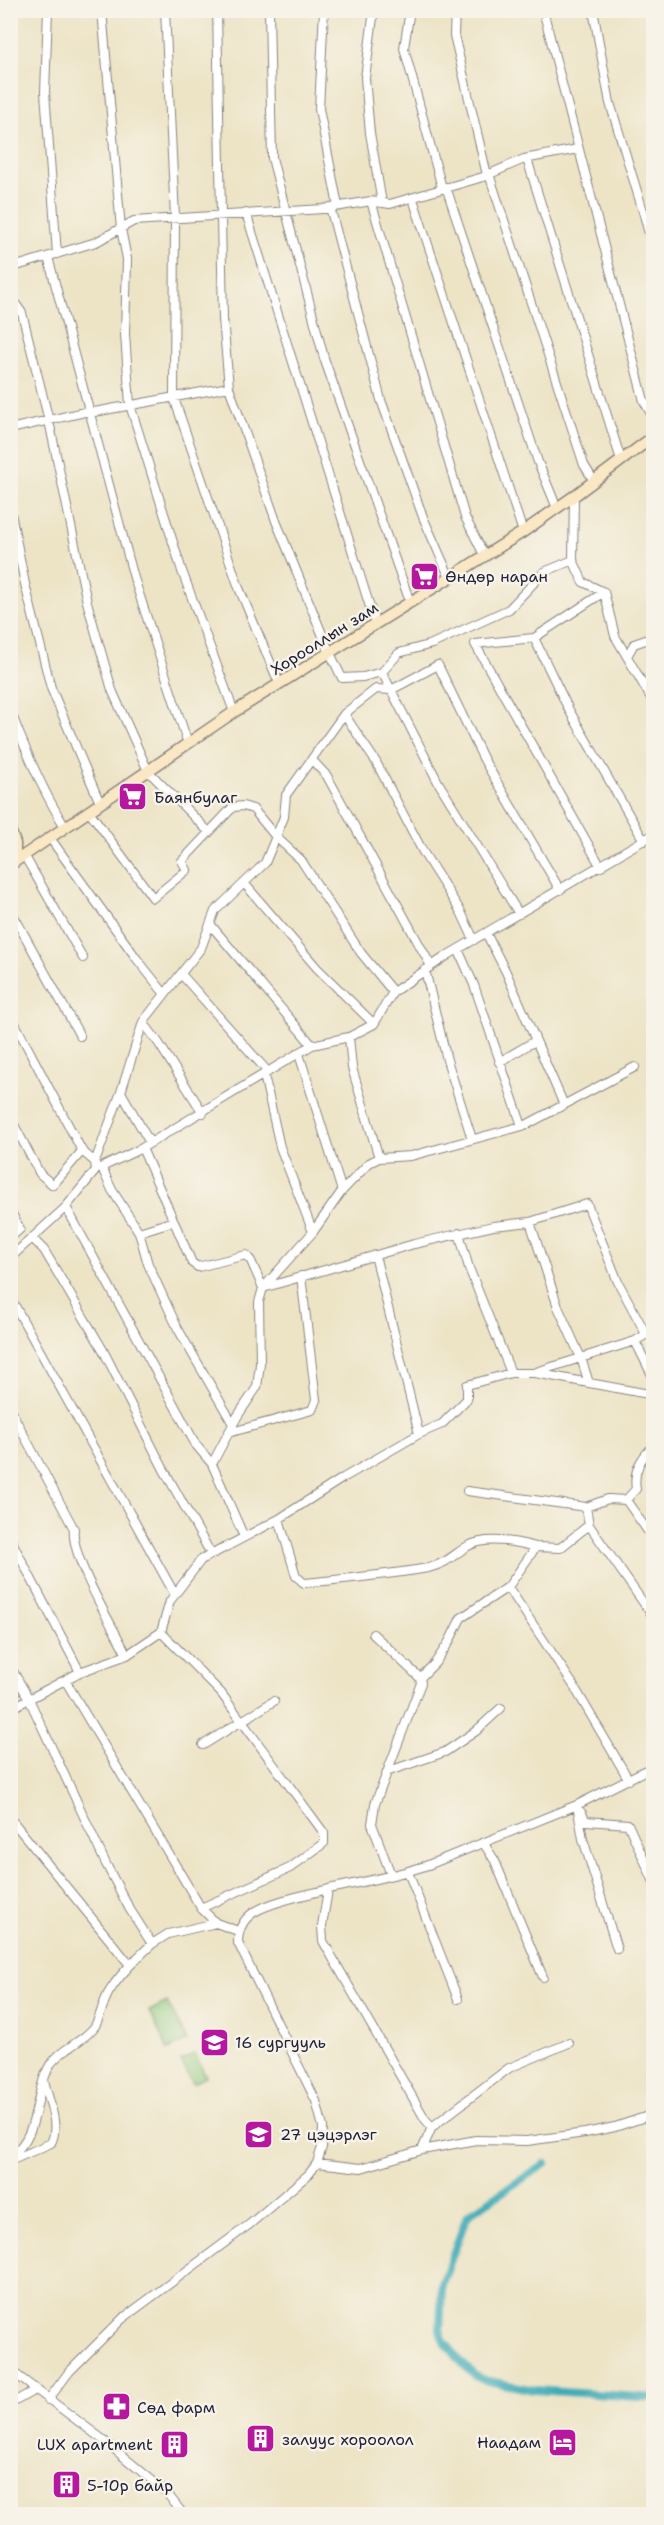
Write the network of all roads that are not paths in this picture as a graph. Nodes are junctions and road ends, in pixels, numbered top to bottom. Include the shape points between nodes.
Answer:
1 (48, 10) edge
2 (102, 10) edge
3 (165, 10) edge
4 (217, 10) edge
5 (269, 10) edge
6 (324, 10) edge
7 (374, 10) edge
8 (410, 10) edge
9 (455, 10) edge
10 (543, 10) edge
11 (593, 10) edge
12 (653, 10) edge
13 (654, 26) edge
14 (578, 149) junction
15 (527, 159) junction
16 (488, 175) junction
17 (444, 188) junction
18 (413, 199) junction
19 (371, 201) junction
20 (382, 203) junction
21 (334, 207) junction
22 (286, 211) junction
23 (246, 213) junction
24 (221, 215) junction
25 (175, 217) junction
26 (121, 229) junction
27 (654, 253) edge
28 (57, 254) junction
29 (48, 257) junction
30 (10, 268) edge
31 (10, 296) edge
32 (229, 387) junction
33 (174, 398) junction
34 (130, 405) junction
35 (89, 412) junction
36 (654, 419) edge
37 (49, 421) junction
38 (10, 429) edge
39 (654, 436) edge
40 (621, 460) junction
41 (594, 481) junction
42 (574, 496) junction
43 (10, 508) edge
44 (557, 508) junction
45 (523, 532) junction
46 (485, 557) junction
47 (573, 560) junction
48 (450, 578) junction
49 (604, 592) junction
50 (410, 602) junction
51 (375, 623) junction
52 (654, 637) edge
53 (534, 638) junction
54 (329, 651) junction
55 (627, 656) junction
56 (382, 672) junction
57 (279, 683) junction
58 (391, 690) junction
59 (654, 703) edge
60 (10, 710) edge
61 (234, 712) junction
62 (344, 714) junction
63 (188, 744) junction
64 (312, 760) junction
65 (148, 771) junction
66 (100, 803) junction
67 (89, 811) junction
68 (65, 827) junction
69 (10, 830) edge
70 (209, 832) junction
71 (654, 834) edge
72 (276, 837) junction
73 (50, 838) junction
74 (644, 841) junction
75 (16, 860) edge
76 (601, 867) junction
77 (244, 882) junction
78 (560, 890) junction
79 (10, 909) edge
80 (519, 914) junction
81 (210, 924) junction
82 (486, 933) junction
83 (474, 940) junction
84 (458, 949) junction
85 (82, 958) dead end
86 (428, 968) junction
87 (181, 974) junction
88 (393, 992) junction
89 (164, 993) junction
90 (10, 1014) edge
91 (143, 1022) junction
92 (374, 1024) junction
93 (80, 1036) dead end
94 (349, 1037) junction
95 (535, 1041) junction
96 (312, 1045) junction
97 (298, 1054) junction
98 (499, 1062) junction
99 (635, 1067) dead end
100 (266, 1074) junction
101 (121, 1092) junction
102 (564, 1105) junction
103 (203, 1113) junction
104 (10, 1117) edge
105 (522, 1126) junction
106 (472, 1139) junction
107 (150, 1143) junction
108 (142, 1148) junction
109 (82, 1151) junction
110 (379, 1158) junction
111 (98, 1167) junction
112 (342, 1191) junction
113 (66, 1207) junction
114 (10, 1209) edge
115 (174, 1221) junction
116 (530, 1222) junction
117 (139, 1232) junction
118 (313, 1232) junction
119 (459, 1233) junction
120 (10, 1238) edge
121 (33, 1239) junction
122 (375, 1255) junction
123 (10, 1258) edge
124 (301, 1276) junction
125 (263, 1288) junction
126 (10, 1298) edge
127 (650, 1332) edge
128 (635, 1341) junction
129 (581, 1358) junction
130 (512, 1373) junction
131 (535, 1373) junction
132 (654, 1379) edge
133 (589, 1383) junction
134 (654, 1395) edge
135 (10, 1409) edge
136 (233, 1424) junction
137 (228, 1433) junction
138 (419, 1434) junction
139 (654, 1446) edge
140 (212, 1464) junction
141 (467, 1491) dead end
142 (626, 1500) junction
143 (586, 1507) junction
144 (279, 1520) junction
145 (589, 1525) junction
146 (244, 1537) junction
147 (10, 1538) edge
148 (654, 1540) edge
149 (536, 1547) junction
150 (211, 1554) junction
151 (508, 1587) junction
152 (174, 1593) junction
153 (654, 1618) edge
154 (160, 1632) junction
155 (373, 1634) dead end
156 (127, 1655) junction
157 (10, 1666) edge
158 (80, 1672) junction
159 (420, 1678) junction
160 (65, 1680) junction
161 (29, 1700) junction
162 (274, 1701) dead end
163 (501, 1708) dead end
164 (10, 1709) edge
165 (242, 1721) junction
166 (203, 1745) dead end
167 (654, 1766) edge
168 (388, 1772) junction
169 (629, 1780) junction
170 (577, 1805) junction
171 (10, 1818) edge
172 (484, 1844) junction
173 (408, 1872) junction
174 (391, 1875) junction
175 (654, 1882) edge
176 (328, 1890) junction
177 (201, 1908) junction
178 (216, 1923) junction
179 (238, 1931) junction
180 (152, 1944) junction
181 (617, 1949) dead end
182 (130, 1965) junction
183 (543, 1977) dead end
184 (458, 1999) dead end
185 (569, 2043) dead end
186 (44, 2079) junction
187 (654, 2115) edge
188 (432, 2127) junction
189 (422, 2150) junction
190 (10, 2156) edge
191 (10, 2161) edge
192 (317, 2163) junction
193 (10, 2370) edge
194 (35, 2390) junction
195 (48, 2400) junction
196 (10, 2404) edge
197 (183, 2514) edge

1 - 28 street via 45,92
2 - 26 street
3 - 25 street
4 - 24 street
5 - 22 street via 272,158
6 - 21 street via 319,109
7 - 20 street via 365,78
8 - 17 street via 404,48
9 - 16 street via 454,35
10 - 14 street
11 - 27 street via 610,103
12 - 13 street
14 - 15 street
14 - 36 street via 644,401
15 - 16 street
15 - 40 street
16 - 17 street
16 - 41 street via 584,465
17 - 18 street
17 - 44 street
18 - 20 street
18 - 45 street
19 - 20 street
19 - 21 street
19 - 46 street via 465,517
21 - 22 street
21 - 48 street via 381,400 423,517
22 - 23 street
22 - 50 street via 324,358
23 - 24 street
23 - 51 street
24 - 25 street
24 - 32 street
25 - 26 street via 134,221
25 - 33 street
26 - 28 street via 96,242
26 - 34 street via 127,259 125,334
28 - 29 street
29 - 30 street
29 - 35 street
31 - 37 street via 22,313
32 - 33 street
32 - 54 street via 276,521
33 - 34 street
33 - 57 street via 239,588
34 - 35 street
34 - 61 street via 182,571
35 - 37 street
35 - 63 street via 134,578
37 - 38 street
37 - 65 street via 87,602 111,690
39 - 40 street, Хорооллын зам
40 - 41 street, Хорооллын зам
41 - 42 street, Хорооллын зам
42 - 44 street, Хорооллын зам
42 - 47 street
43 - 66 street via 51,688
44 - 45 street, Хорооллын зам
45 - 46 street, Хорооллын зам
46 - 48 street, Хорооллын зам
47 - 49 street via 583,582
47 - 56 street via 544,572 509,609 432,644 399,653
48 - 50 street, Хорооллын зам
49 - 53 street
49 - 55 street via 615,636
50 - 51 street, Хорооллын зам
51 - 54 street, Хорооллын зам
52 - 55 street via 634,644
53 - 74 street via 569,710
53 - 76 street via 475,644
54 - 56 street via 342,678
54 - 57 street, Хорооллын зам
55 - 59 street
56 - 58 street
57 - 61 street, Хорооллын зам
58 - 62 street via 376,689
58 - 78 street via 438,665 484,760
58 - 80 street via 438,782
60 - 68 street via 50,804
61 - 63 street, Хорооллын зам
62 - 64 street
62 - 83 street via 376,762
63 - 65 street, Хорооллын зам
64 - 72 street via 286,795 284,817
64 - 86 street via 327,776
65 - 66 street, Хорооллын зам
65 - 70 street
66 - 67 street, Хорооллын зам
67 - 68 street, Хорооллын зам
67 - 70 street via 153,898 187,870 182,861
68 - 73 street, Хорооллын зам
69 - 75 street
70 - 72 street via 234,807 243,806 253,809
71 - 74 street
72 - 77 street via 266,863
72 - 88 street via 301,860 361,953
73 - 75 street, Хорооллын зам
73 - 89 street
74 - 76 street
75 - 85 street
76 - 78 street
77 - 81 street via 215,911
77 - 92 street via 317,968
78 - 80 street
79 - 93 street
80 - 82 street
81 - 87 street via 201,948
81 - 96 street
82 - 83 street
82 - 95 street
83 - 84 street
84 - 86 street
84 - 98 street
86 - 88 street
86 - 106 street via 447,1060
87 - 89 street
87 - 100 street
88 - 92 street
89 - 91 street
90 - 109 street
91 - 101 street
91 - 103 street
92 - 94 street
94 - 96 street
94 - 110 street via 352,1068
95 - 98 street
95 - 102 street
96 - 97 street
97 - 100 street
97 - 112 street
98 - 105 street
99 - 102 street
100 - 103 street
100 - 118 street via 280,1147
101 - 107 street
101 - 111 street
102 - 105 street
103 - 107 street
104 - 109 street via 40,1174 53,1185
105 - 106 street
106 - 110 street via 411,1156
107 - 108 street
108 - 111 street
108 - 115 street
109 - 111 street
110 - 112 street
111 - 113 street
111 - 117 street
112 - 118 street
113 - 121 street
113 - 140 street via 196,1445
114 - 120 street via 20,1230
115 - 117 street
115 - 125 street via 192,1263 198,1267 246,1255
116 - 119 street
116 - 127 street via 587,1204 618,1282
116 - 129 street via 558,1307
117 - 136 street via 148,1264 178,1329
118 - 125 street
119 - 122 street
119 - 130 street via 469,1268
121 - 123 street
121 - 150 street via 44,1250 103,1350
122 - 124 street
122 - 138 street
124 - 125 street
124 - 137 street via 316,1400 312,1410
125 - 136 street via 259,1302 258,1387
126 - 152 street
127 - 128 street
128 - 129 street
128 - 132 street
129 - 131 street
129 - 133 street
130 - 131 street
130 - 138 street via 467,1385 467,1399 442,1424
131 - 133 street
133 - 134 street
135 - 156 street via 74,1528 73,1540
136 - 137 street
137 - 140 street
138 - 144 street
139 - 142 street via 644,1454 634,1476 636,1489
140 - 146 street
141 - 143 street
142 - 143 street via 608,1499
142 - 148 street
143 - 145 street
144 - 146 street
144 - 149 street via 296,1576 304,1583 430,1567 452,1560 468,1546 483,1541
145 - 149 street via 560,1548
145 - 153 street
146 - 150 street
147 - 158 street
149 - 151 street
150 - 152 street via 201,1560
151 - 159 street via 461,1618 435,1663
151 - 169 street via 572,1683
152 - 154 street
154 - 156 street
154 - 165 street via 206,1676
155 - 159 street
156 - 158 street
157 - 161 street
158 - 160 street
159 - 168 street
160 - 161 street
160 - 177 street
161 - 164 street
161 - 180 street via 106,1864
162 - 165 street
163 - 168 street via 445,1752
165 - 166 street
165 - 177 street via 326,1838 295,1866
167 - 169 street
168 - 174 street via 375,1803 372,1824
169 - 170 street
170 - 172 street
170 - 175 street via 586,1821 628,1824
170 - 181 street via 583,1839
171 - 182 street
172 - 173 street
172 - 183 street
173 - 174 street
173 - 184 street
174 - 176 street
176 - 179 street via 258,1910
176 - 188 street via 323,1941
177 - 178 street
178 - 179 street
178 - 180 street via 168,1934
179 - 192 street via 238,1943 316,2101 323,2127
180 - 182 street
182 - 186 street via 109,1992 94,2027 51,2064
185 - 188 street via 509,2068
186 - 190 street via 25,2140 21,2149
186 - 191 street via 55,2136 51,2144
187 - 189 street via 585,2133 527,2141 476,2140
188 - 189 street
189 - 192 street via 361,2168
192 - 195 street via 297,2186 250,2224 122,2319
193 - 194 street
194 - 195 street
194 - 196 street
195 - 197 street via 166,2492

